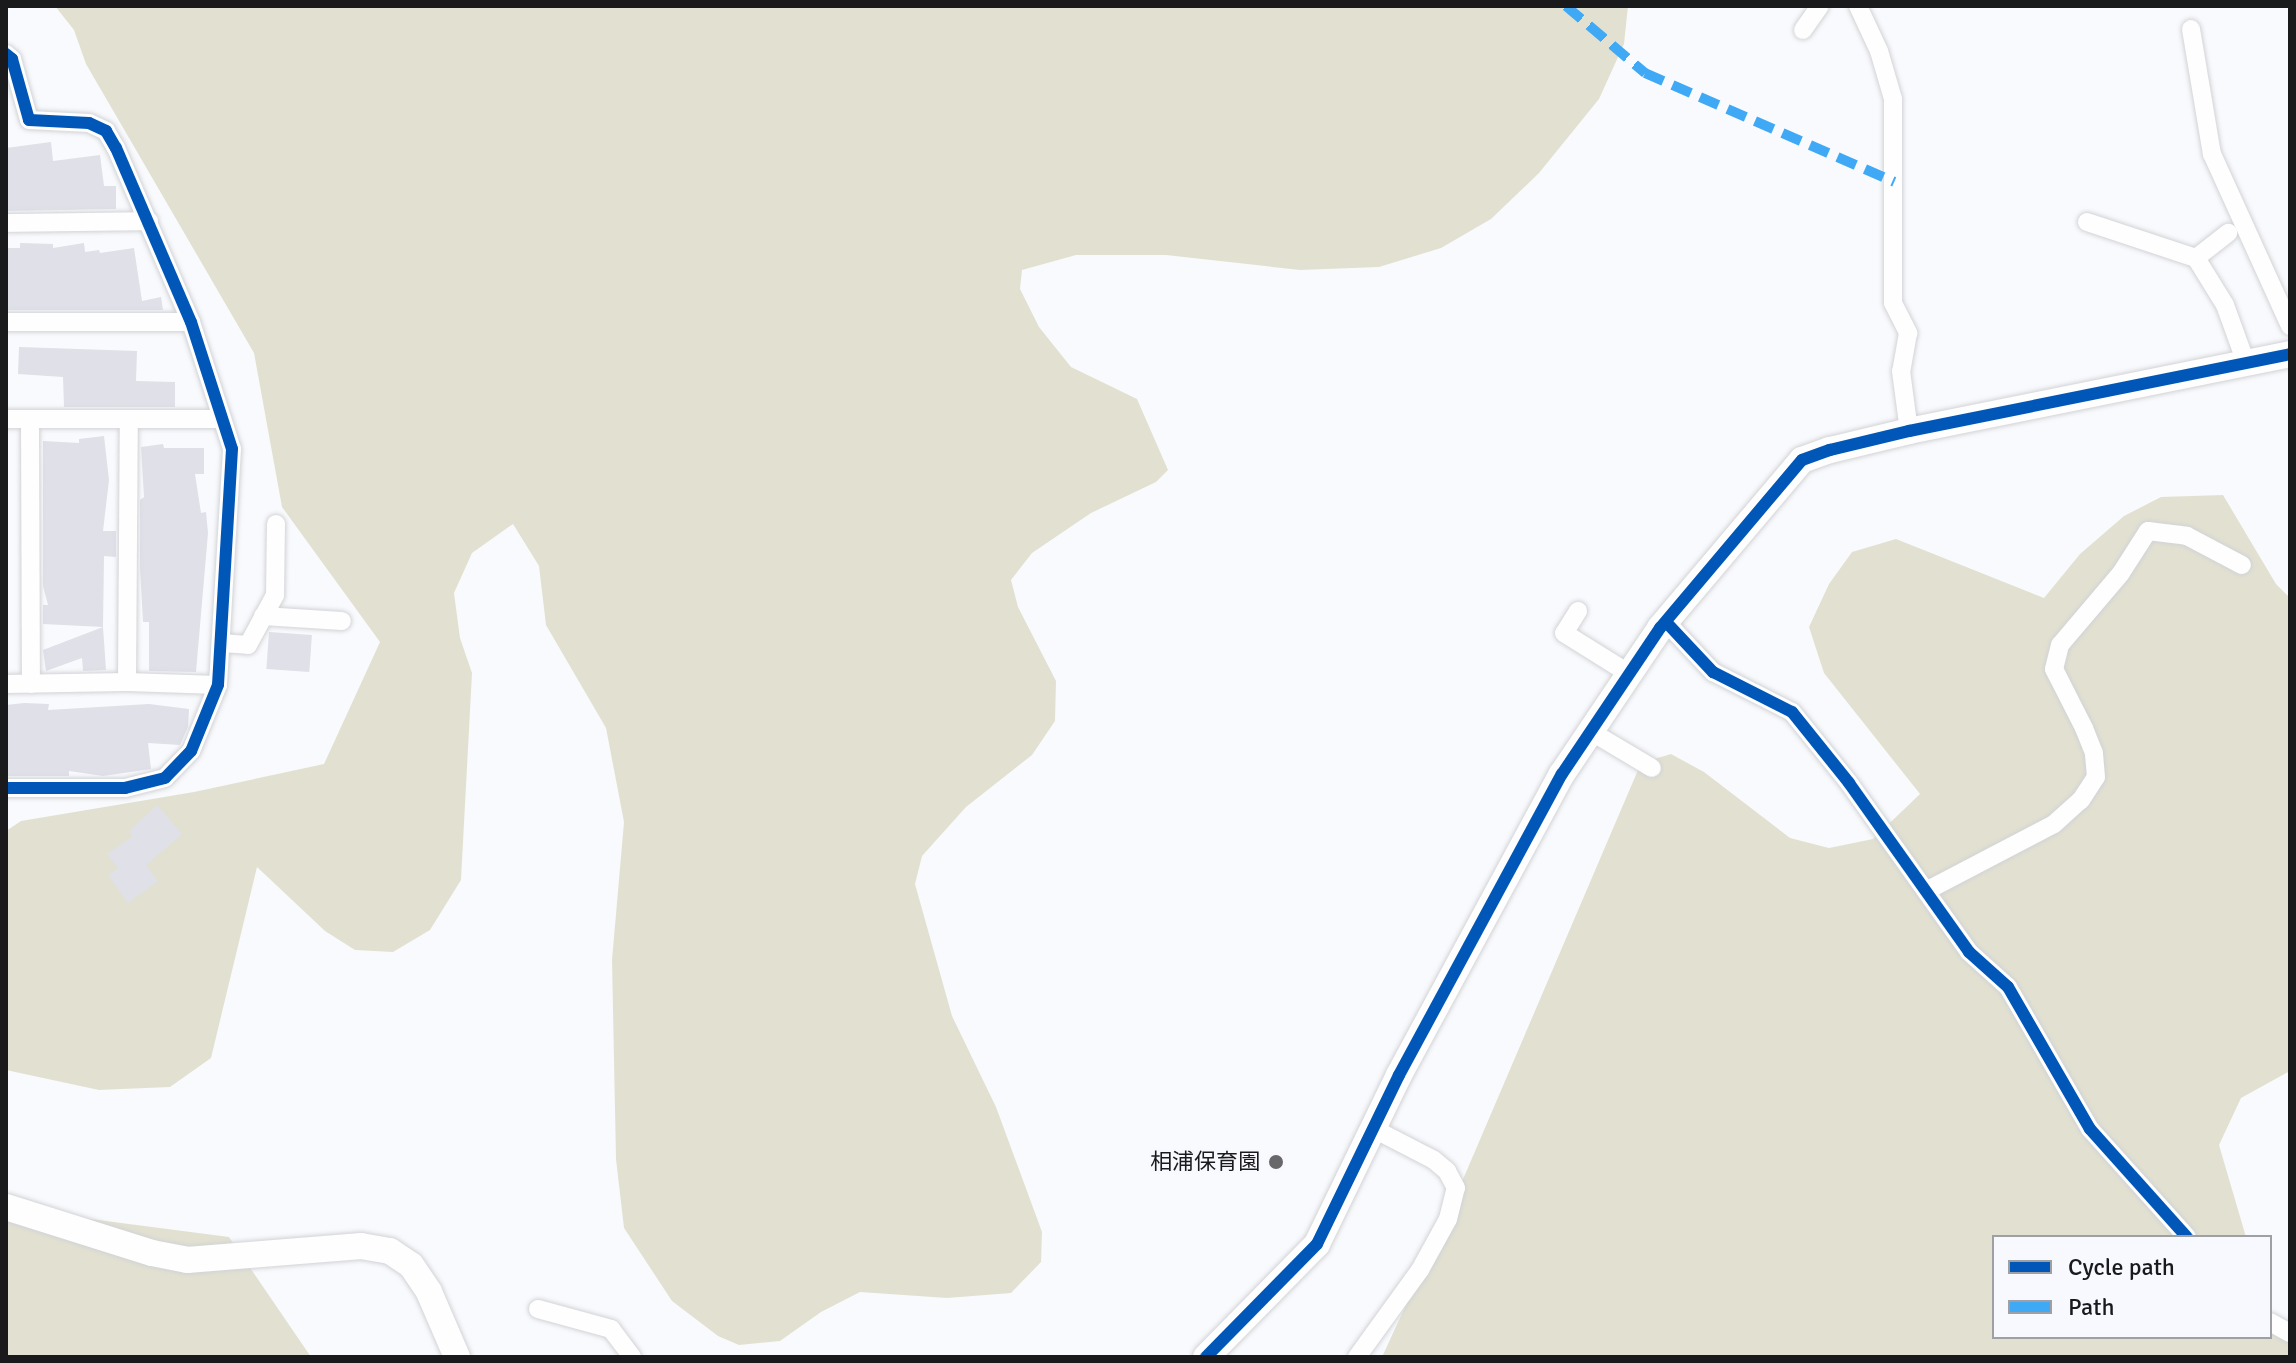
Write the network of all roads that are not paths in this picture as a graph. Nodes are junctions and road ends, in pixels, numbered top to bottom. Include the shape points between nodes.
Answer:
1 (1820, 6) edge
2 (1858, 6) edge
3 (2191, 29) dead end
4 (1803, 30) dead end
5 (6, 54) edge
6 (149, 221) junction
7 (2087, 222) dead end
8 (6, 223) edge
9 (2228, 233) dead end
10 (2196, 258) junction
11 (6, 322) edge
12 (191, 322) junction
13 (2290, 326) edge
14 (2290, 354) edge
15 (2246, 363) junction
16 (6, 419) edge
17 (30, 419) junction
18 (129, 419) junction
19 (220, 419) junction
20 (1909, 431) junction
21 (276, 524) dead end
22 (2242, 565) dead end
23 (1578, 611) dead end
24 (263, 616) junction
25 (342, 621) dead end
26 (1666, 622) junction
27 (221, 643) junction
28 (1628, 673) junction
29 (127, 682) junction
30 (6, 684) edge
31 (31, 684) junction
32 (218, 685) junction
33 (1590, 731) junction
34 (1652, 768) dead end
35 (6, 788) edge
36 (1926, 891) junction
37 (1374, 1129) junction
38 (6, 1207) edge
39 (2185, 1235) edge
40 (538, 1309) dead end
41 (2272, 1323) edge
42 (2290, 1333) edge
43 (457, 1357) edge
44 (632, 1357) edge
45 (1206, 1357) edge
46 (1357, 1357) edge

1 - 4 street
2 - 20 street via 1893,99 1893,303 1908,333 1901,371
3 - 13 street via 2212,154
5 - 6 street via 12,59 29,120 89,123 106,131
6 - 8 street
6 - 12 street
7 - 10 street
9 - 10 street
10 - 15 street via 2225,305
11 - 12 street
12 - 19 street
14 - 15 street
15 - 20 street
16 - 17 street
17 - 18 street
17 - 31 street
18 - 19 street
18 - 29 street
19 - 27 street via 232,449
20 - 26 street via 1802,460
21 - 24 street via 275,595
22 - 36 street via 2187,536 2148,531 2121,573 2060,645 2054,669 2094,753 2096,777 2081,800 2054,824
23 - 28 street via 1564,633
24 - 25 street
24 - 27 street via 248,645
26 - 28 street
26 - 36 street via 1713,672 1792,712
27 - 32 street
28 - 33 street
29 - 31 street
29 - 32 street
30 - 31 street
32 - 35 street via 191,751 165,778 125,788
33 - 34 street
33 - 37 street via 1428,1020
36 - 39 street via 1969,952 2008,987 2090,1129
37 - 45 street via 1317,1244
37 - 46 street via 1434,1160 1456,1188 1448,1219 1420,1270
38 - 43 street via 187,1260 361,1246 390,1251 411,1265 429,1292
40 - 44 street via 611,1329
41 - 42 street

